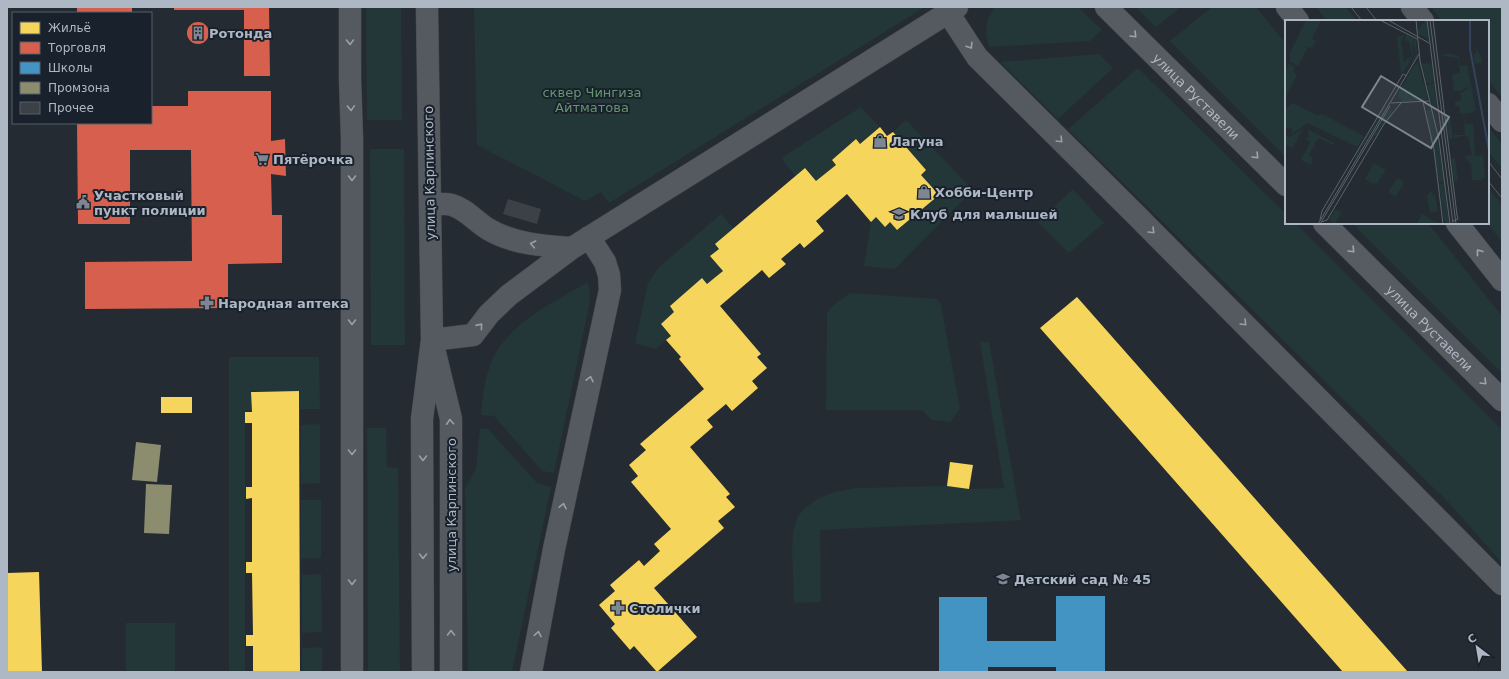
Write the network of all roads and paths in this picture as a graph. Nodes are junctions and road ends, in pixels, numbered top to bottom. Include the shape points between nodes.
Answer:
1 (350, 7) edge
2 (427, 7) edge
3 (1106, 7) edge
4 (1287, 7) edge
5 (1412, 7) edge
6 (953, 10) edge
7 (1297, 20) edge
8 (1422, 20) edge
9 (1489, 105) edge
10 (1502, 121) edge
11 (1285, 184) edge
12 (430, 204) junction
13 (1325, 224) edge
14 (1458, 224) edge
15 (580, 242) junction
16 (1502, 280) edge
17 (432, 340) junction
18 (1502, 400) edge
19 (1502, 584) edge
20 (352, 672) edge
21 (423, 672) edge
22 (451, 672) edge
23 (531, 672) edge

1 -> 20 street
2 - 12 street, улица Карпинского
3 -> 11 main road, улица Руставели
4 - 7 main road
5 - 8 street
6 - 15 street
6 -> 19 street via 977,57
9 - 10 street
15 -> 12 street via 541,246 514,241 488,230 452,205
12 - 17 street, улица Карпинского
13 -> 18 main road, улица Руставели
16 -> 14 main road
17 -> 15 street via 473,335 489,314 509,295
23 -> 15 street via 554,549 610,290 610,275 605,262
17 -> 21 street, улица Карпинского via 422,419
22 -> 17 street, улица Карпинского via 451,419

